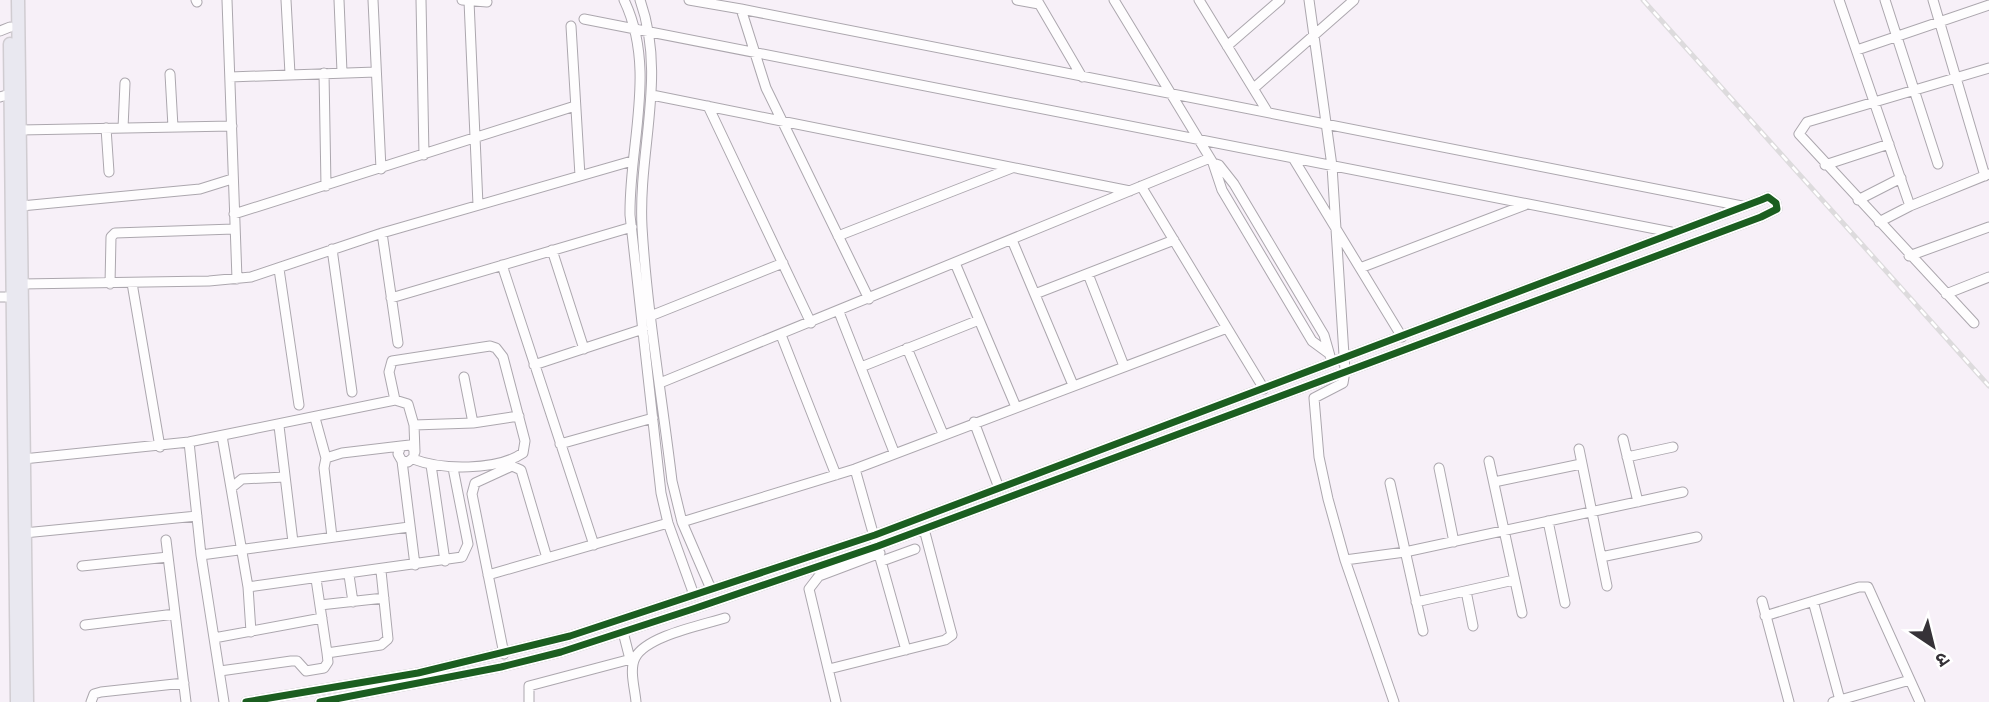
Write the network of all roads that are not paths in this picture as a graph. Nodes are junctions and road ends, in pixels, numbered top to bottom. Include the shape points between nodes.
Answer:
1 (10, 0) edge
2 (18, 0) edge
3 (227, 0) edge
4 (286, 0) edge
5 (339, 0) edge
6 (373, 0) edge
7 (421, 0) edge
8 (624, 0) edge
9 (640, 0) edge
10 (689, 0) edge
11 (1017, 0) edge
12 (1114, 0) edge
13 (1199, 0) edge
14 (1280, 0) edge
15 (1309, 0) edge
16 (1354, 0) edge
17 (1839, 0) edge
18 (1885, 0) edge
19 (1933, 0) edge
20 (466, 1) edge
21 (701, 1) edge
22 (487, 2) dead end
23 (1038, 2) edge
24 (1989, 5) edge
25 (741, 9) junction
26 (584, 19) dead end
27 (1940, 23) junction
28 (571, 26) dead end
29 (5, 29) edge
30 (636, 29) junction
31 (649, 32) junction
32 (1312, 37) junction
33 (1897, 38) junction
34 (1227, 46) junction
35 (1857, 50) junction
36 (755, 53) junction
37 (1989, 68) edge
38 (342, 72) junction
39 (376, 72) junction
40 (324, 73) junction
41 (170, 74) dead end
42 (290, 75) junction
43 (230, 77) junction
44 (1082, 77) junction
45 (1957, 78) junction
46 (125, 83) dead end
47 (1254, 88) junction
48 (1914, 91) junction
49 (652, 95) junction
50 (1172, 95) junction
51 (5, 96) edge
52 (1875, 102) junction
53 (575, 106) junction
54 (708, 106) junction
55 (1267, 111) junction
56 (782, 122) junction
57 (1326, 124) junction
58 (232, 126) junction
59 (173, 127) junction
60 (106, 128) junction
61 (123, 128) junction
62 (20, 130) junction
63 (475, 140) junction
64 (1199, 140) junction
65 (1889, 144) junction
66 (425, 155) junction
67 (1293, 159) junction
68 (632, 161) junction
69 (1211, 161) junction
70 (1938, 164) dead end
71 (1825, 165) junction
72 (1332, 166) junction
73 (1013, 168) junction
74 (381, 169) junction
75 (109, 172) dead end
76 (1987, 175) edge
77 (580, 176) junction
78 (1901, 178) junction
79 (232, 179) junction
80 (326, 186) junction
81 (1141, 186) junction
82 (1130, 191) junction
83 (1858, 200) junction
84 (1527, 204) junction
85 (478, 205) junction
86 (20, 206) junction
87 (1743, 206) junction
88 (1910, 206) junction
89 (234, 214) junction
90 (1879, 222) junction
91 (632, 227) junction
92 (1989, 227) edge
93 (234, 229) junction
94 (1337, 230) junction
95 (382, 233) junction
96 (1672, 233) junction
97 (838, 236) junction
98 (1012, 240) junction
99 (1174, 240) junction
100 (332, 249) junction
101 (552, 250) junction
102 (1909, 256) junction
103 (783, 263) junction
104 (955, 263) junction
105 (502, 265) junction
106 (279, 268) junction
107 (1360, 268) junction
108 (1088, 274) junction
109 (1989, 276) edge
110 (237, 279) junction
111 (132, 283) junction
112 (11, 284) edge
113 (110, 284) junction
114 (1035, 294) junction
115 (1946, 294) junction
116 (6, 297) edge
117 (391, 298) junction
118 (869, 299) junction
119 (839, 312) junction
120 (653, 315) junction
121 (979, 320) junction
122 (811, 323) junction
123 (1974, 323) dead end
124 (1227, 328) junction
125 (643, 329) junction
126 (781, 335) junction
127 (1402, 337) junction
128 (398, 343) dead end
129 (907, 348) junction
130 (584, 349) junction
131 (1339, 362) junction
132 (534, 365) junction
133 (1124, 366) junction
134 (861, 367) junction
135 (1345, 371) junction
136 (464, 377) dead end
137 (660, 383) junction
138 (1073, 385) junction
139 (1309, 385) junction
140 (1264, 389) junction
141 (352, 391) dead end
142 (1314, 398) junction
143 (395, 400) junction
144 (299, 405) dead end
145 (1016, 407) junction
146 (519, 416) junction
147 (315, 418) junction
148 (653, 418) junction
149 (974, 422) junction
150 (473, 423) junction
151 (414, 425) junction
152 (279, 426) junction
153 (943, 434) junction
154 (222, 436) junction
155 (1623, 439) dead end
156 (189, 442) junction
157 (559, 444) junction
158 (401, 446) junction
159 (160, 447) junction
160 (1673, 447) dead end
161 (1579, 449) dead end
162 (894, 452) junction
163 (414, 456) junction
164 (1627, 457) junction
165 (326, 458) junction
166 (23, 459) junction
167 (402, 461) junction
168 (1489, 461) dead end
169 (1581, 464) junction
170 (431, 465) junction
171 (453, 468) junction
172 (1439, 468) dead end
173 (855, 469) junction
174 (836, 475) junction
175 (285, 477) junction
176 (1494, 482) junction
177 (1390, 483) dead end
178 (231, 488) junction
179 (999, 488) junction
180 (1684, 492) dead end
181 (1637, 502) junction
182 (1591, 512) junction
183 (197, 516) junction
184 (1548, 521) junction
185 (682, 522) junction
186 (668, 523) junction
187 (410, 527) junction
188 (924, 529) junction
189 (1504, 531) junction
190 (24, 533) junction
191 (875, 535) junction
192 (332, 537) junction
193 (1697, 537) dead end
194 (166, 540) dead end
195 (1454, 541) junction
196 (293, 542) junction
197 (594, 545) junction
198 (915, 549) dead end
199 (240, 550) junction
200 (1405, 552) junction
201 (880, 553) junction
202 (201, 555) junction
203 (168, 557) junction
204 (1601, 557) junction
205 (547, 558) junction
206 (1345, 560) junction
207 (445, 561) junction
208 (415, 565) junction
209 (82, 566) dead end
210 (802, 569) junction
211 (381, 571) junction
212 (349, 575) junction
213 (488, 575) junction
214 (316, 579) junction
215 (1514, 580) junction
216 (1607, 586) dead end
217 (248, 587) junction
218 (711, 589) junction
219 (809, 589) junction
220 (1466, 591) junction
221 (694, 595) junction
222 (384, 598) junction
223 (1762, 601) dead end
224 (1813, 601) junction
225 (353, 602) junction
226 (1416, 602) junction
227 (1565, 603) dead end
228 (320, 606) junction
229 (1522, 613) dead end
230 (175, 614) junction
231 (1765, 615) junction
232 (322, 618) junction
233 (725, 618) dead end
234 (85, 625) dead end
235 (1473, 626) dead end
236 (1423, 631) dead end
237 (251, 632) junction
238 (623, 632) junction
239 (214, 638) junction
240 (906, 650) junction
241 (327, 653) junction
242 (504, 654) junction
243 (632, 659) junction
244 (829, 669) junction
245 (22, 671) junction
246 (220, 671) junction
247 (1910, 680) junction
248 (184, 683) junction
249 (1837, 701) edge
250 (17, 702) edge
251 (27, 702) edge
252 (91, 702) edge
253 (187, 702) edge
254 (224, 702) edge
255 (246, 702) edge
256 (320, 702) edge
257 (529, 702) edge
258 (636, 702) edge
259 (836, 702) edge
260 (1394, 702) edge
261 (1789, 702) edge
262 (1920, 702) edge

1 - 29 main road
2 - 62 main road
3 - 43 street
4 - 42 street
5 - 38 street
6 - 39 street
7 - 66 street
8 - 30 street
9 - 31 street
10 - 21 street
11 - 23 street
12 - 50 street
13 - 34 street
14 - 34 street
15 - 32 street
16 - 32 street
17 - 35 street
18 - 33 street
19 - 27 street
20 - 22 street
20 - 63 street
21 - 25 street
23 - 44 street
24 - 27 street
25 - 36 street
25 - 44 street
26 - 30 street
27 - 33 street
27 - 45 street
28 - 53 street
29 - 51 main road
30 - 31 street
30 - 68 street via 642,72
31 - 36 street
31 - 49 street via 654,60
32 - 47 street
32 - 57 street
33 - 35 street
33 - 48 street
34 - 47 street
35 - 52 street
36 - 56 street
36 - 64 street
37 - 45 street
38 - 39 street
38 - 40 street
39 - 74 street
40 - 42 street
40 - 80 street
41 - 59 street
42 - 43 street
43 - 58 street
44 - 50 street
45 - 48 street
45 - 76 street
46 - 61 street
47 - 55 street
48 - 52 street
48 - 70 street
49 - 54 street
49 - 120 street via 642,227
50 - 55 street
50 - 64 street
51 - 112 main road
52 - 65 street
52 - 71 street via 1802,126 1802,140
53 - 63 street
53 - 77 street
54 - 56 street
54 - 103 street
55 - 57 street
56 - 73 street
56 - 97 street
57 - 72 street
57 - 87 street
58 - 59 street
58 - 79 street
59 - 61 street
60 - 61 street
60 - 62 street
60 - 75 street
62 - 86 main road
63 - 66 street
63 - 85 street
64 - 67 street
64 - 69 street
65 - 71 street
65 - 78 street
66 - 74 street
67 - 72 street
67 - 94 street
68 - 77 street
68 - 91 street
69 - 81 street
69 - 131 street via 1222,190 1312,341
71 - 83 street
72 - 84 street
72 - 94 street
73 - 82 street
73 - 97 street
74 - 80 street
76 - 88 street
77 - 85 street
78 - 83 street
78 - 88 street
79 - 86 street via 200,189
79 - 89 street
80 - 89 street
81 - 82 street
81 - 99 street
82 - 98 street
83 - 90 street
84 - 96 street
84 - 107 street
85 - 95 street
86 - 112 main road
87 - 96 street
87 - 135 street via 1768,197 1777,209
88 - 90 street
89 - 93 street
90 - 102 street
91 - 101 street
91 - 125 street
92 - 102 street
93 - 110 street
93 - 113 street via 115,233 111,237
94 - 107 street
94 - 131 street
95 - 100 street
95 - 117 street
96 - 127 street
97 - 118 street
98 - 104 street
98 - 114 street
99 - 108 street
99 - 124 street
100 - 106 street
100 - 141 street
101 - 105 street
101 - 130 street
102 - 115 street
103 - 120 street
103 - 122 street
104 - 118 street
104 - 121 street
105 - 117 street
105 - 132 street
106 - 110 street
106 - 144 street
107 - 127 street
108 - 114 street
108 - 133 street
109 - 115 street
110 - 111 street
111 - 113 street
111 - 159 street
112 - 113 street
112 - 116 main road
112 - 166 main road
114 - 138 street
115 - 123 street
116 - 245 main road
117 - 128 street
118 - 119 street
119 - 122 street
119 - 134 street
120 - 137 street
121 - 129 street
121 - 145 street
122 - 126 street
124 - 133 street
124 - 140 street
125 - 130 street
125 - 148 street
126 - 137 street
126 - 174 street
127 - 131 street
129 - 134 street
129 - 153 street
130 - 132 street
131 - 135 street
131 - 140 street
132 - 157 street
133 - 138 street
134 - 162 street
135 - 139 street
135 - 142 street via 1343,383
136 - 150 street
137 - 185 street
138 - 145 street
139 - 142 street
139 - 188 street
140 - 179 street
142 - 206 street via 1323,478
143 - 146 street via 389,372 392,361 490,346 503,357
143 - 147 street
143 - 151 street via 408,404
145 - 149 street
146 - 150 street
146 - 171 street via 523,453
147 - 152 street
147 - 165 street
148 - 157 street
148 - 186 street
149 - 153 street
149 - 179 street
150 - 151 street
151 - 163 street
152 - 154 street
152 - 175 street
153 - 162 street
154 - 156 street
154 - 178 street
155 - 164 street
156 - 159 street
156 - 183 street
157 - 197 street
158 - 163 street via 410,445
158 - 165 street
158 - 167 street via 398,454
159 - 166 street
160 - 164 street
161 - 169 street
162 - 173 street
163 - 167 street
163 - 170 street
164 - 181 street
165 - 192 street
166 - 190 main road
167 - 187 street
168 - 176 street
169 - 176 street
169 - 182 street
170 - 171 street
170 - 207 street
171 - 207 street via 468,544 462,557
172 - 195 street
173 - 174 street
173 - 191 street
174 - 185 street
175 - 178 street via 242,480
175 - 196 street
176 - 189 street
177 - 200 street
178 - 199 street
179 - 191 street
180 - 181 street
181 - 182 street
182 - 184 street
182 - 204 street
183 - 190 street
183 - 202 street
184 - 189 street
184 - 227 street
185 - 218 street
186 - 197 street
186 - 221 street
187 - 192 street
187 - 208 street
188 - 201 street
188 - 240 street via 953,630 946,640
189 - 195 street
189 - 215 street
190 - 245 main road
191 - 201 street
191 - 218 street
192 - 196 street
193 - 204 street
194 - 203 street
195 - 200 street
196 - 199 street
197 - 205 street
198 - 201 street
199 - 202 street
199 - 217 street
200 - 206 street
200 - 226 street
201 - 210 street
201 - 219 street via 820,576
201 - 240 street
202 - 239 street
203 - 209 street
203 - 230 street
204 - 216 street
205 - 213 street
205 - 213 street via 521,470 512,466 481,479 472,488
206 - 260 street
207 - 208 street
208 - 211 street
210 - 219 street
210 - 238 street
211 - 212 street
211 - 222 street
212 - 214 street
212 - 225 street
213 - 242 street
214 - 217 street
214 - 228 street
215 - 220 street
215 - 229 street
217 - 237 street
218 - 221 street
219 - 244 street
220 - 226 street
220 - 235 street
221 - 242 street
222 - 225 street
222 - 241 street via 388,639 381,645
223 - 231 street
224 - 231 street
224 - 247 street via 1868,587
224 - 249 street
225 - 228 street
226 - 236 street
228 - 232 street
230 - 234 street
230 - 248 street
231 - 261 street
232 - 237 street
232 - 241 street
233 - 243 street via 657,640
237 - 239 street
238 - 243 street
238 - 256 street via 475,673
239 - 246 street
240 - 244 street
241 - 246 street via 324,668 311,671 291,660
242 - 255 street
243 - 257 street via 528,686
243 - 258 street
244 - 259 street
245 - 250 main road
245 - 251 main road
246 - 254 street
247 - 249 street
247 - 262 street
248 - 252 street via 101,692 94,694
248 - 253 street

